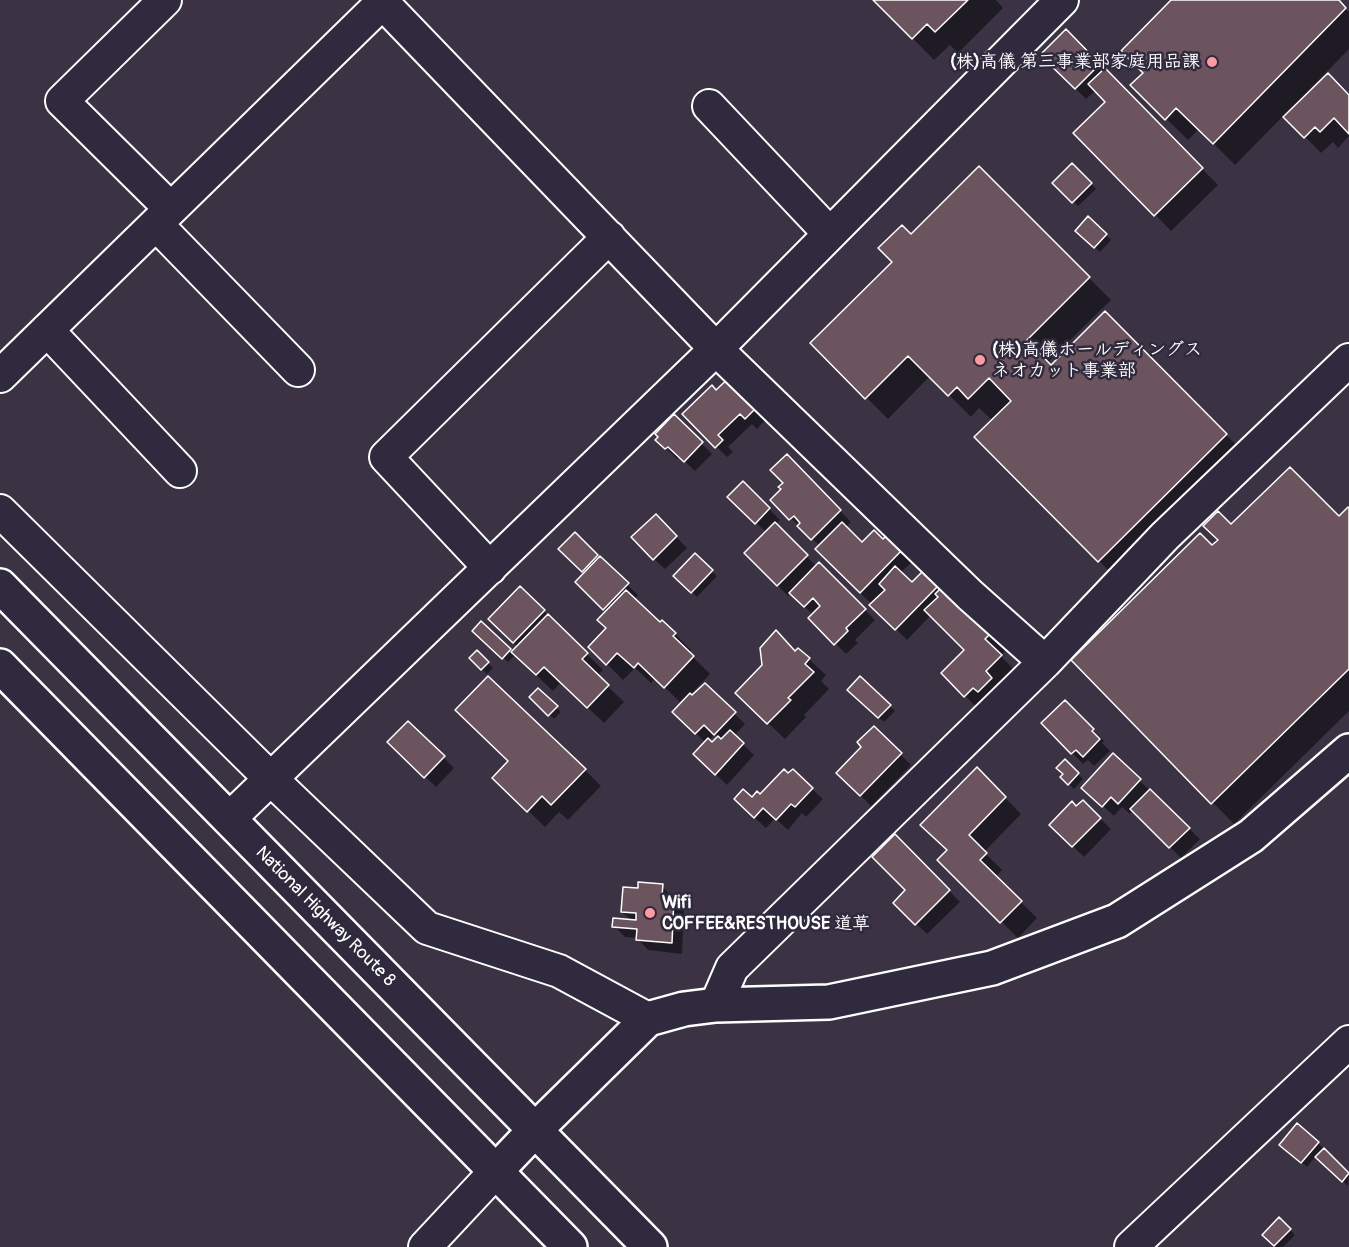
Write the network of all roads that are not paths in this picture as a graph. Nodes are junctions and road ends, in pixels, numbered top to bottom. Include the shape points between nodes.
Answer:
1 (165, 0) edge
2 (1062, 0) edge
3 (383, 1) edge
4 (709, 106) dead end
5 (164, 217) junction
6 (830, 234) junction
7 (609, 237) junction
8 (47, 330) junction
9 (716, 349) junction
10 (1349, 360) edge
11 (298, 370) dead end
12 (0, 376) edge
13 (180, 471) dead end
14 (0, 511) edge
15 (490, 568) junction
16 (0, 586) edge
17 (1045, 662) junction
18 (0, 666) edge
19 (1349, 751) edge
20 (271, 779) junction
21 (230, 819) junction
22 (716, 1005) junction
23 (648, 1019) junction
24 (1349, 1042) edge
25 (535, 1130) junction
26 (496, 1171) junction
27 (425, 1247) edge
28 (570, 1247) edge
29 (650, 1247) edge
30 (1131, 1247) edge

1 - 5 street via 62,101
2 - 6 street
3 - 5 street
3 - 7 street
4 - 6 street
5 - 8 street
5 - 11 street
6 - 9 street
7 - 9 street
7 - 15 street via 386,457
8 - 12 street
8 - 13 street
9 - 15 street
9 - 17 street via 970,595
10 - 17 street via 1165,536
14 - 20 street
15 - 20 street
16 - 21 main road, National Highway Route 8
17 - 22 street via 732,968
18 - 26 main road
19 - 22 main road via 1251,836 1117,921 992,969 829,1002
20 - 21 street
20 - 23 street via 428,928 559,971
21 - 25 main road, National Highway Route 8
22 - 23 main road
23 - 25 main road
24 - 30 street
25 - 26 main road
25 - 29 main road, National Highway Route 8
26 - 27 street
26 - 28 main road

